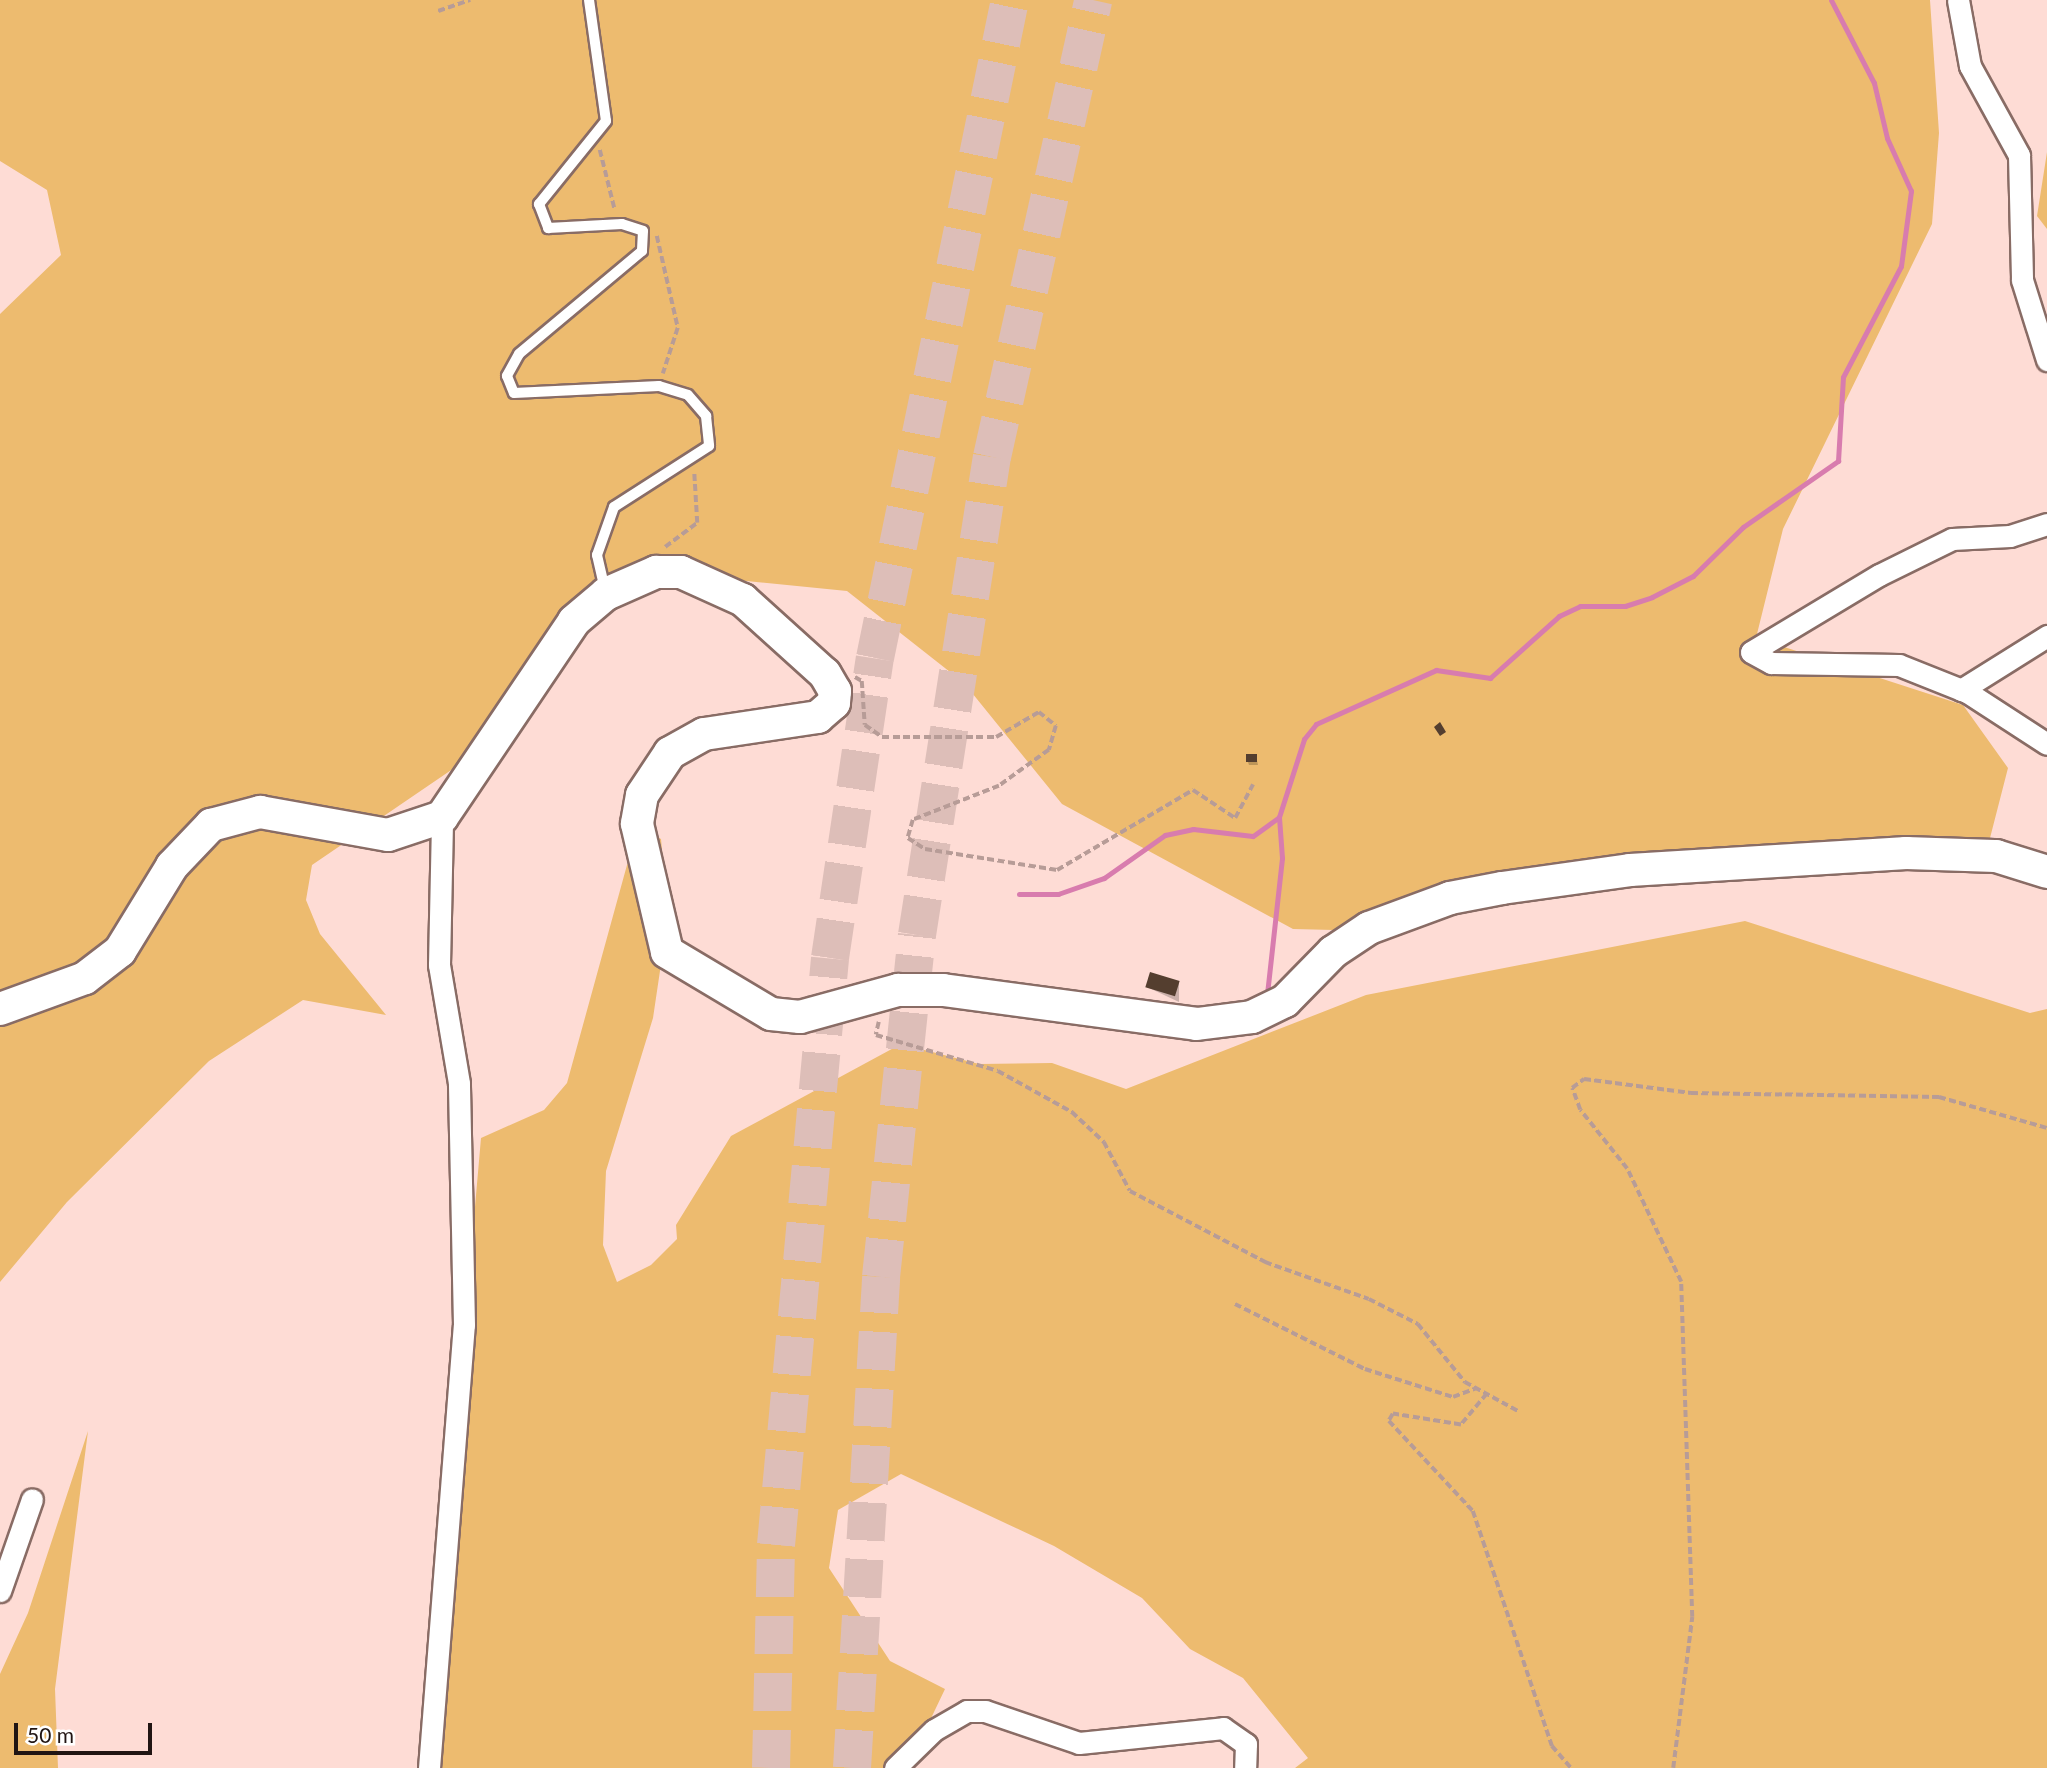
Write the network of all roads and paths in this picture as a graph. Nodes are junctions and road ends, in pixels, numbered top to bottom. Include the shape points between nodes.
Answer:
1 (470, 0) edge
2 (589, 0) edge
3 (1958, 0) edge
4 (438, 11) dead end
5 (2047, 360) edge
6 (693, 458) junction
7 (2047, 524) edge
8 (656, 572) junction
9 (606, 594) junction
10 (2047, 636) edge
11 (825, 674) junction
12 (1961, 690) junction
13 (2047, 744) edge
14 (1253, 784) dead end
15 (442, 817) junction
16 (2047, 872) edge
17 (0, 1009) edge
18 (885, 1020) dead end
19 (2047, 1128) edge
20 (1235, 1304) dead end
21 (1476, 1388) junction
22 (1487, 1394) junction
23 (1518, 1411) dead end
24 (32, 1499) dead end
25 (0, 1591) edge
26 (429, 1768) edge
27 (895, 1768) edge
28 (1245, 1768) edge
29 (1571, 1768) edge
30 (1673, 1768) edge

1 - 4 path
2 - 6 lane via 606,121 539,204 548,228 622,224 643,230 642,251 519,354 507,376 514,393 642,386 688,395 706,416 709,446
3 - 5 street via 1970,66 2019,155 2022,280
6 - 8 path via 697,523 666,545
6 - 9 lane via 614,507 597,555
7 - 12 street via 2010,536 1952,539 1879,575 1751,652 1770,663 1899,665
8 - 9 street
8 - 11 street via 681,572 743,600
9 - 15 street via 574,621
10 - 12 street
11 - 14 path via 860,677 862,718 882,737 996,737 1039,712 1052,719 1057,739 1027,766 999,786 913,820 908,838 925,849 1057,870 1193,790 1235,818
11 - 16 street via 834,703 818,717 704,734 670,753 642,795 638,824 667,952 771,1014 800,1017 898,990 943,990 1197,1024 1252,1017 1285,1001 1333,951 1369,928 1450,898 1502,888 1630,870 1906,853 1996,856
12 - 13 street
15 - 17 street via 388,835 261,812 211,825 172,866 120,951 85,978
15 - 26 street via 439,965 457,1061 464,1325
18 - 21 path via 873,1029 876,1035 998,1071 1072,1112 1104,1142 1130,1191 1265,1262 1369,1299 1419,1325
19 - 30 path via 1940,1097 1691,1093 1584,1079 1572,1088 1580,1110 1627,1169 1681,1282 1692,1617
20 - 21 path via 1364,1369 1453,1397
21 - 22 path
22 - 23 path
22 - 29 path via 1461,1425 1392,1413 1389,1422 1473,1511 1552,1746
24 - 25 street
27 - 28 street via 934,1730 967,1711 1079,1743 1223,1728 1246,1744

